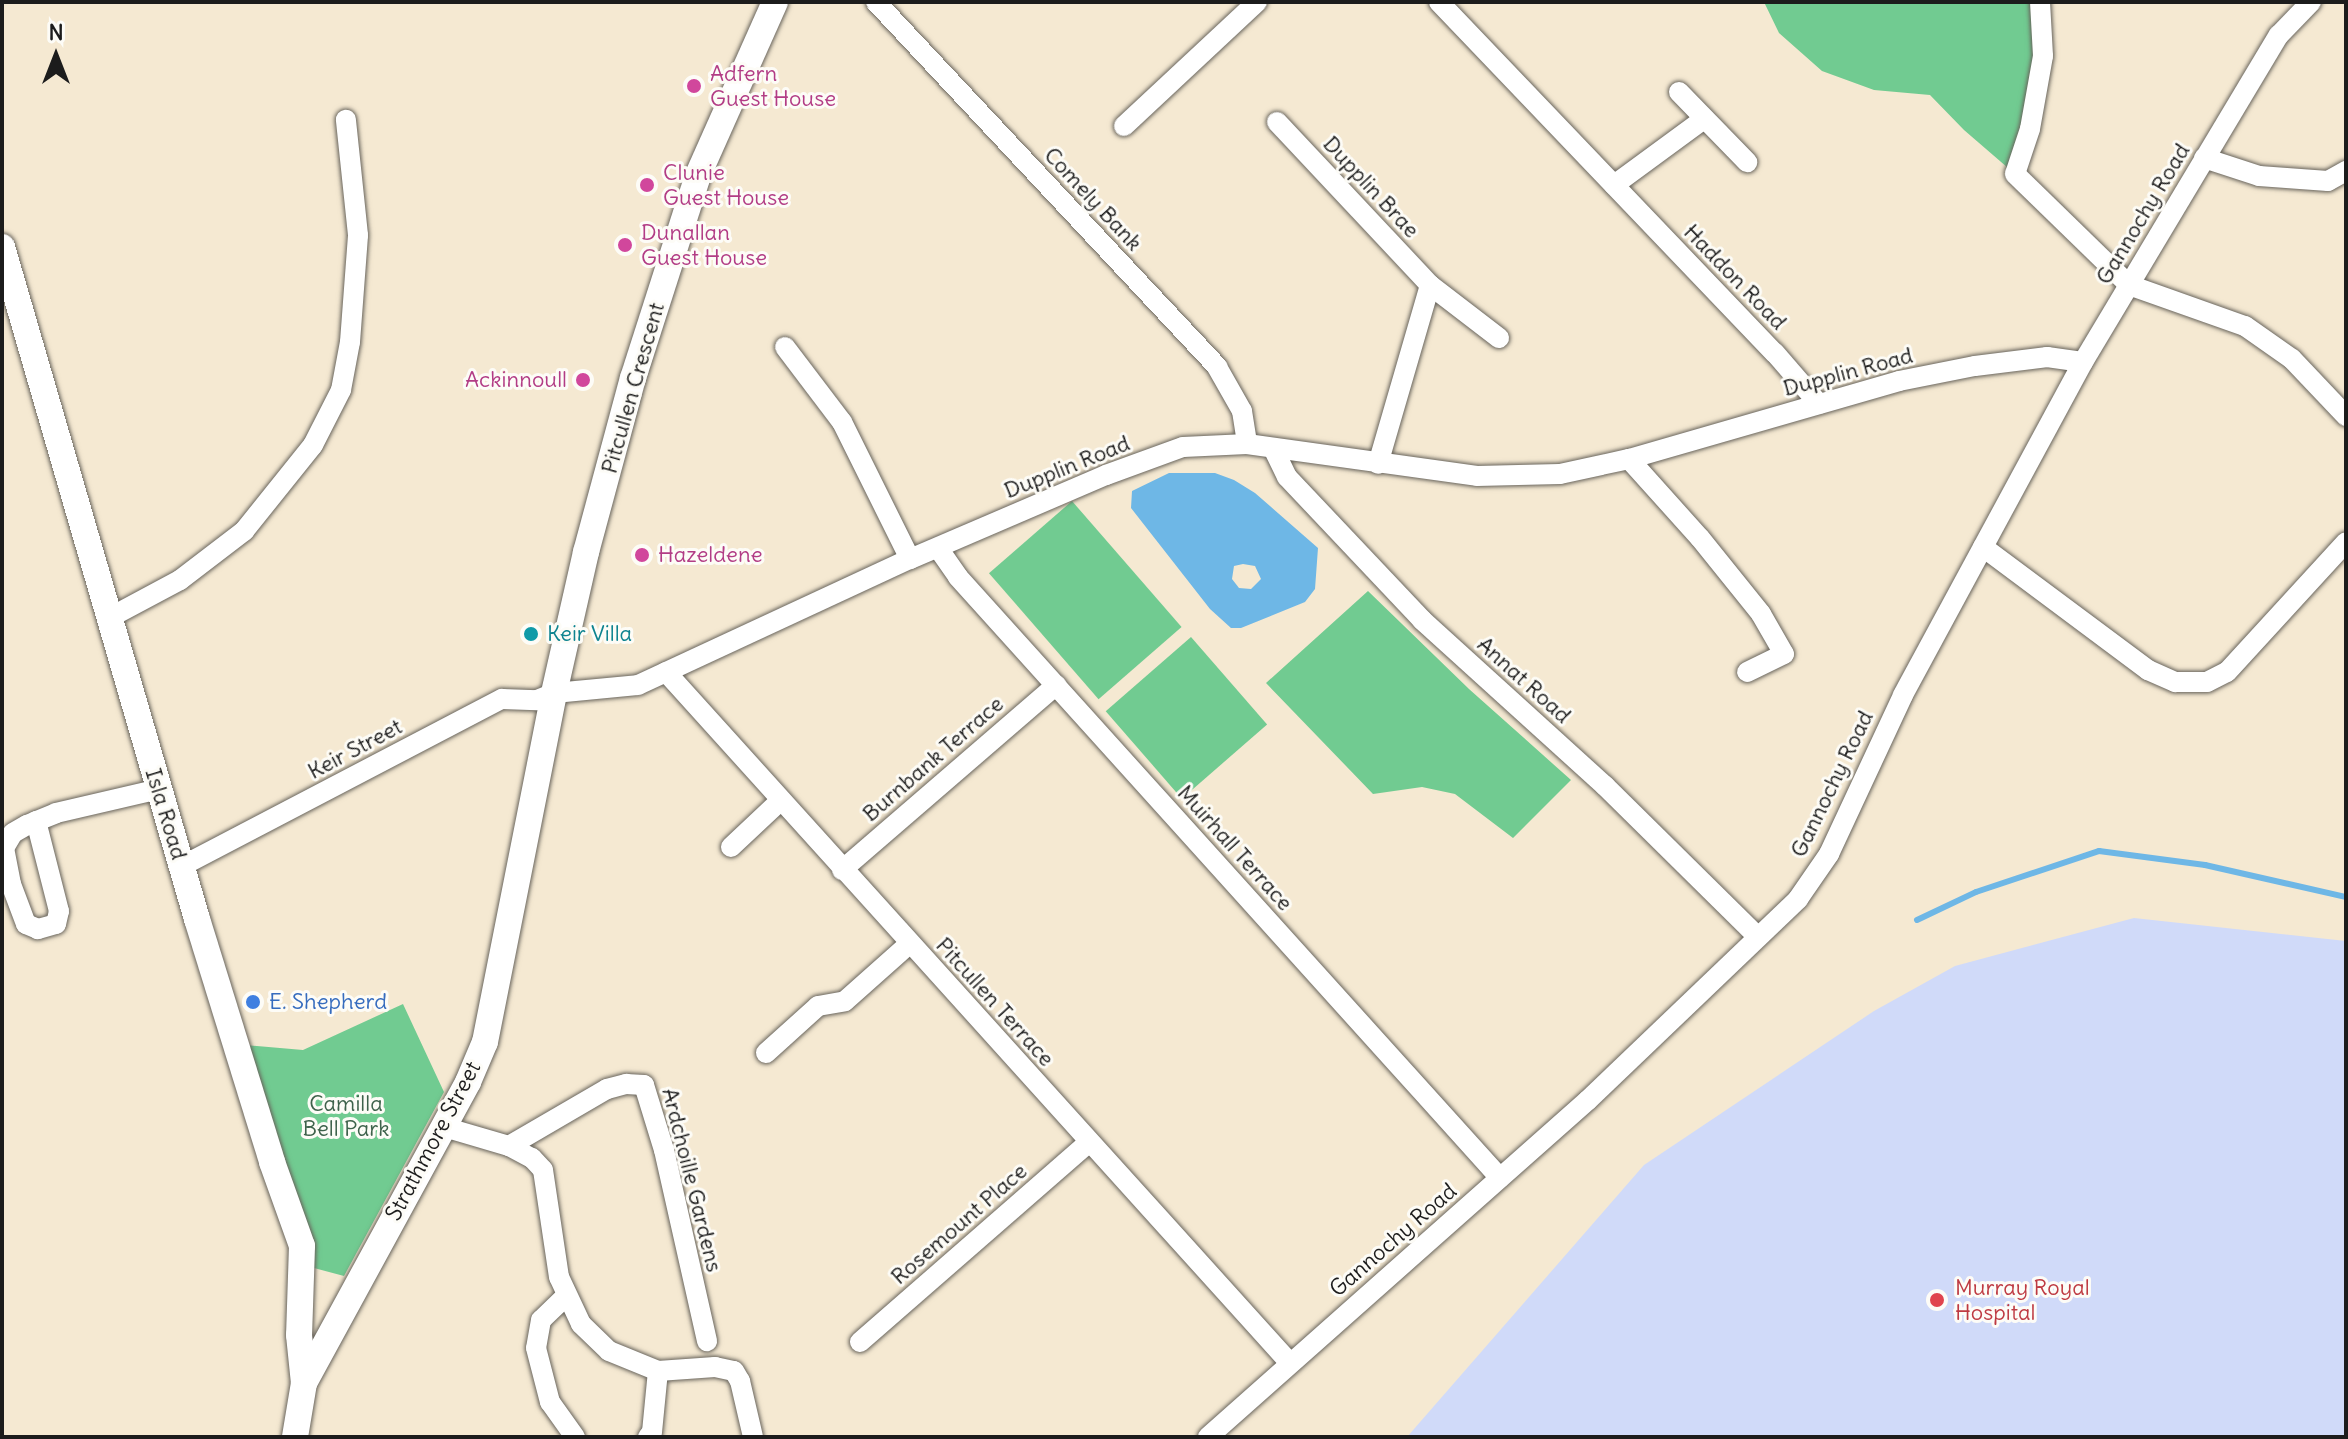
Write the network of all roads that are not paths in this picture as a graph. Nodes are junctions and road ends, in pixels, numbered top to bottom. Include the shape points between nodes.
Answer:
1 (775, 2) edge
2 (876, 2) edge
3 (1257, 2) edge
4 (1439, 2) edge
5 (2040, 2) edge
6 (2311, 2) edge
7 (1679, 92) dead end
8 (1704, 119) junction
9 (346, 120) dead end
10 (1277, 122) dead end
11 (1124, 126) dead end
12 (2204, 158) junction
13 (1747, 162) dead end
14 (2346, 171) edge
15 (1614, 185) junction
16 (2, 247) edge
17 (1430, 285) junction
18 (2129, 285) junction
19 (1499, 338) dead end
20 (785, 347) dead end
21 (2083, 362) junction
22 (1819, 404) junction
23 (2346, 416) edge
24 (1247, 444) junction
25 (1273, 448) junction
26 (1629, 459) junction
27 (1378, 464) junction
28 (2346, 542) edge
29 (1983, 547) junction
30 (938, 548) junction
31 (910, 559) junction
32 (107, 619) junction
33 (666, 672) junction
34 (1747, 672) dead end
35 (1056, 685) junction
36 (554, 693) junction
37 (159, 789) junction
38 (780, 801) junction
39 (36, 821) junction
40 (731, 847) dead end
41 (182, 866) junction
42 (842, 870) junction
43 (1757, 936) junction
44 (910, 943) junction
45 (766, 1053) dead end
46 (444, 1127) junction
47 (1089, 1142) junction
48 (509, 1146) junction
49 (1500, 1178) junction
50 (565, 1297) junction
51 (707, 1341) dead end
52 (860, 1342) dead end
53 (1290, 1363) junction
54 (658, 1371) junction
55 (304, 1383) junction
56 (295, 1437) edge
57 (575, 1437) edge
58 (648, 1437) edge
59 (753, 1437) edge
60 (1208, 1437) edge

1 - 36 main road, Pitcullen Crescent via 698,175 661,286 586,552
2 - 24 street, Comely Bank via 1217,367 1242,411
3 - 11 street
4 - 15 street, Haddon Road
5 - 18 street via 2043,56 2030,129 2015,174
6 - 12 street, Gannochy Road via 2279,35
7 - 8 street
8 - 13 street
8 - 15 street
9 - 32 street via 358,235 341,390 313,445 244,531 180,580
10 - 17 street, Dupplin Brae
12 - 14 street via 2259,176 2328,181
12 - 18 street, Gannochy Road
15 - 22 street, Haddon Road
16 - 32 main road, Isla Road
17 - 19 street, Dupplin Brae
17 - 27 street
18 - 21 street, Gannochy Road
18 - 23 street via 2245,326 2292,359
20 - 31 street via 842,422
21 - 22 street, Dupplin Road via 2047,357 1975,366
21 - 29 street, Gannochy Road
22 - 26 street, Dupplin Road
24 - 25 street, Dupplin Road
24 - 30 street, Dupplin Road via 1183,447
25 - 27 street, Dupplin Road
25 - 43 street, Annat Road via 1287,477 1422,620 1605,786
26 - 27 street, Dupplin Road via 1560,474 1491,476
26 - 34 street via 1761,614 1784,654
28 - 29 street via 2227,672 2207,682 2175,682 2148,670
29 - 43 street, Gannochy Road via 1903,695 1829,854 1798,899
30 - 31 street, Dupplin Road
30 - 35 street, Muirhall Terrace
31 - 33 street, Dupplin Road
32 - 37 main road, Isla Road
33 - 36 street, Dupplin Road via 638,685
33 - 38 street, Pitcullen Terrace
35 - 42 street, Burnbank Terrace
35 - 49 street, Muirhall Terrace
36 - 41 street, Keir Street via 537,700 502,699
36 - 46 main road, Strathmore Street via 485,1042
37 - 39 street
37 - 41 main road, Isla Road
38 - 40 street
38 - 42 street, Pitcullen Terrace
39 - 39 street via 13,833 4,848 19,911 26,924 38,929 56,924 59,911
41 - 55 main road, Isla Road via 302,1246 299,1335
42 - 44 street, Pitcullen Terrace
43 - 49 street, Gannochy Road
44 - 45 street via 845,1001 818,1006
44 - 47 street, Pitcullen Terrace
46 - 48 street
46 - 55 main road, Strathmore Street
47 - 52 street, Rosemount Place
47 - 53 street, Pitcullen Terrace
48 - 50 street via 543,1170
48 - 51 street, Ardchoille Gardens via 607,1089 644,1085
49 - 53 street, Gannochy Road
50 - 54 street via 581,1324 609,1351
50 - 57 street via 541,1320 536,1348 550,1402
53 - 60 street, Gannochy Road
54 - 58 street
54 - 59 street via 734,1371
55 - 56 main road

